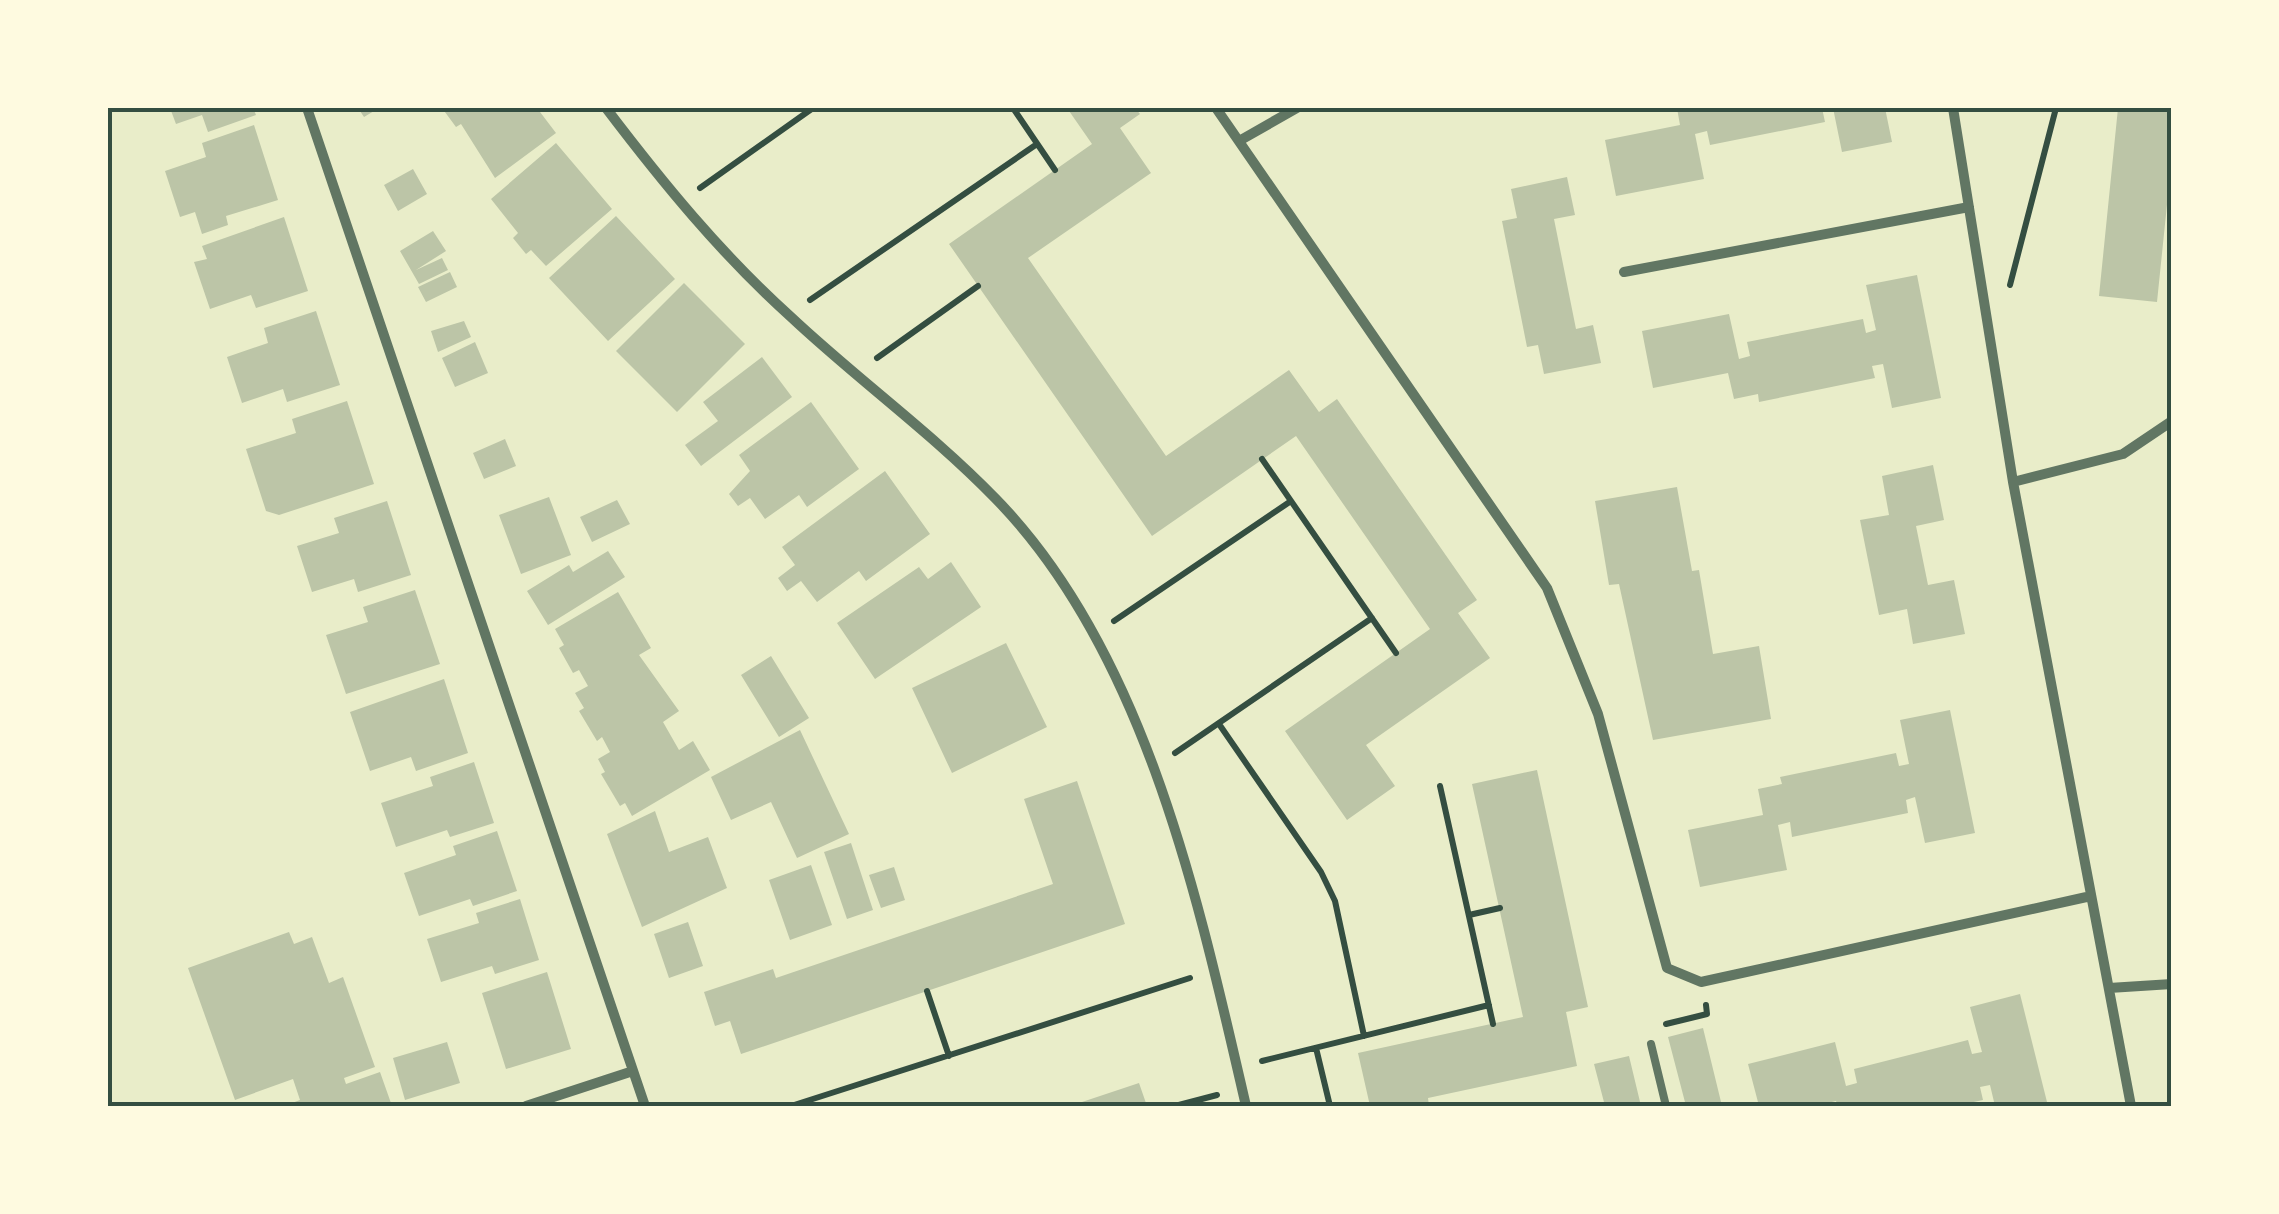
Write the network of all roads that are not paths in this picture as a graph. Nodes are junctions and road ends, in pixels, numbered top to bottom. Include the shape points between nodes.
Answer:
1 (307, 108) edge
2 (606, 108) edge
3 (1216, 108) edge
4 (1297, 108) edge
5 (1952, 108) edge
6 (1238, 140) junction
7 (1969, 207) junction
8 (1624, 272) dead end
9 (2172, 422) edge
10 (2013, 482) junction
11 (2091, 896) junction
12 (2172, 984) edge
13 (2109, 988) junction
14 (1651, 1044) road end
15 (634, 1071) junction
16 (526, 1106) edge
17 (645, 1106) edge
18 (1246, 1106) edge
19 (1666, 1106) edge
20 (2131, 1106) edge

1 - 15 street
2 - 18 street via 678,203 788,315 996,498 1060,578 1092,632 1176,836
3 - 6 street
4 - 6 street
5 - 7 street
6 - 11 street via 1547,588 1598,714 1667,968 1701,982
7 - 8 street
7 - 10 street
9 - 10 street via 2123,454
10 - 11 street
11 - 13 street
12 - 13 street
13 - 20 street
14 - 19 lane
15 - 16 street
15 - 17 street

